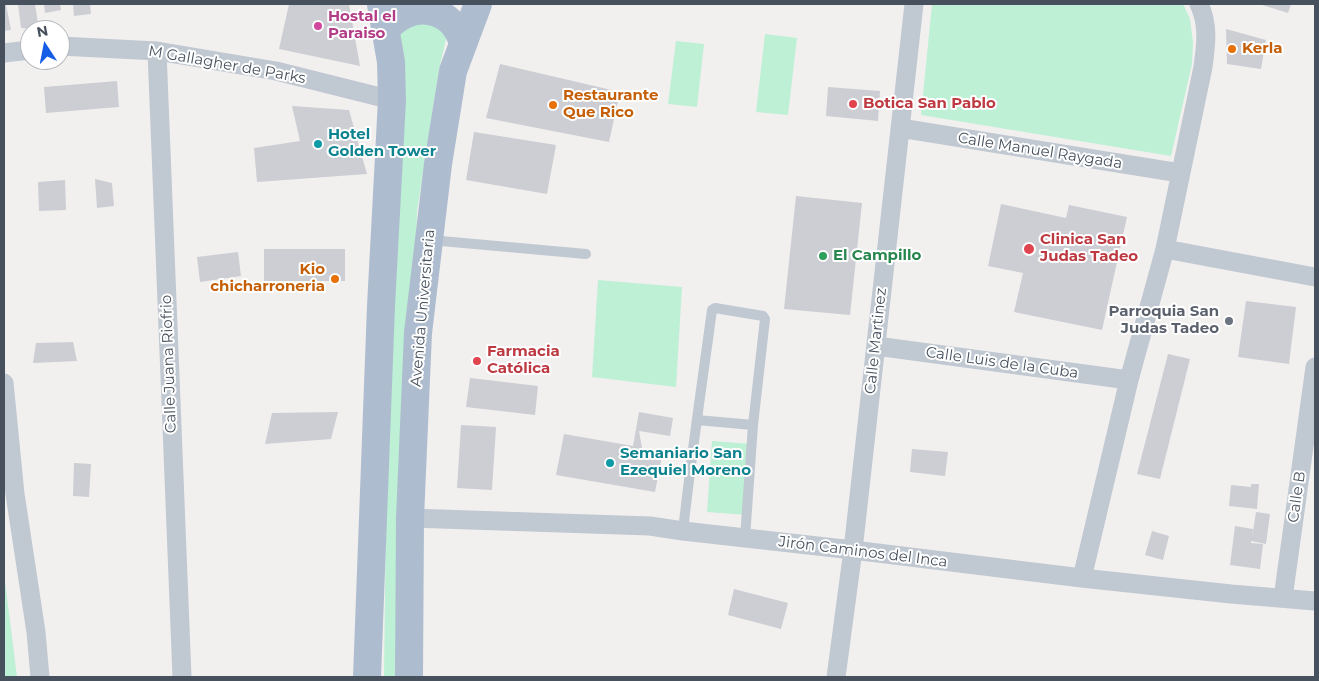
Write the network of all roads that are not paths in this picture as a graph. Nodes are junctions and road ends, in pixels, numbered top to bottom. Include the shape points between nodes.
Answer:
1 (381, 4) edge
2 (478, 4) edge
3 (914, 4) edge
4 (1199, 4) edge
5 (386, 30) junction
6 (463, 44) junction
7 (70, 47) edge
8 (20, 51) edge
9 (157, 52) junction
10 (4, 53) edge
11 (392, 100) junction
12 (900, 128) junction
13 (1180, 173) junction
14 (429, 240) junction
15 (1165, 249) junction
16 (586, 254) dead end
17 (1315, 277) edge
18 (876, 346) junction
19 (1315, 367) edge
20 (1129, 380) junction
21 (4, 383) edge
22 (697, 420) junction
23 (753, 425) junction
24 (1310, 436) edge
25 (410, 518) junction
26 (683, 532) junction
27 (745, 538) junction
28 (853, 550) junction
29 (1082, 578) junction
30 (1283, 598) junction
31 (1315, 601) edge
32 (40, 677) edge
33 (182, 677) edge
34 (367, 677) edge
35 (409, 677) edge
36 (836, 677) edge

1 - 5 main road
2 - 6 main road, Avenida Universitaria
3 - 12 street, Calle Martinez
4 - 13 street via 1204,14 1207,41
5 - 6 main road via 406,14 428,11 453,24
5 - 11 main road
6 - 14 main road, Avenida Universitaria via 453,71
7 - 9 street, M Gallagher de Parks
8 - 10 street
9 - 11 street, M Gallagher de Parks via 276,71
9 - 33 street, Calle Juana Riofrio
11 - 34 main road
12 - 13 street, Calle Manuel Raygada
12 - 18 street, Calle Martinez
13 - 15 street
14 - 16 lane
14 - 25 main road, Avenida Universitaria via 418,333
15 - 17 street
15 - 20 street
18 - 20 street, Calle Luis de la Cuba
18 - 28 street, Calle Martinez
19 - 24 street, Calle B
20 - 29 street
21 - 32 street
22 - 23 lane
22 - 23 lane via 712,310 715,308 763,316 765,319
22 - 26 lane
23 - 27 lane
24 - 30 street, Calle B
25 - 26 street, Jirón Caminos del Inca via 650,526
25 - 35 main road, Avenida Universitaria
26 - 27 street, Jirón Caminos del Inca
27 - 28 street, Jirón Caminos del Inca
28 - 29 street, Jirón Caminos del Inca
28 - 36 street, Calle Martinez
29 - 30 street, Jirón Caminos del Inca
30 - 31 street, Jirón Caminos del Inca

